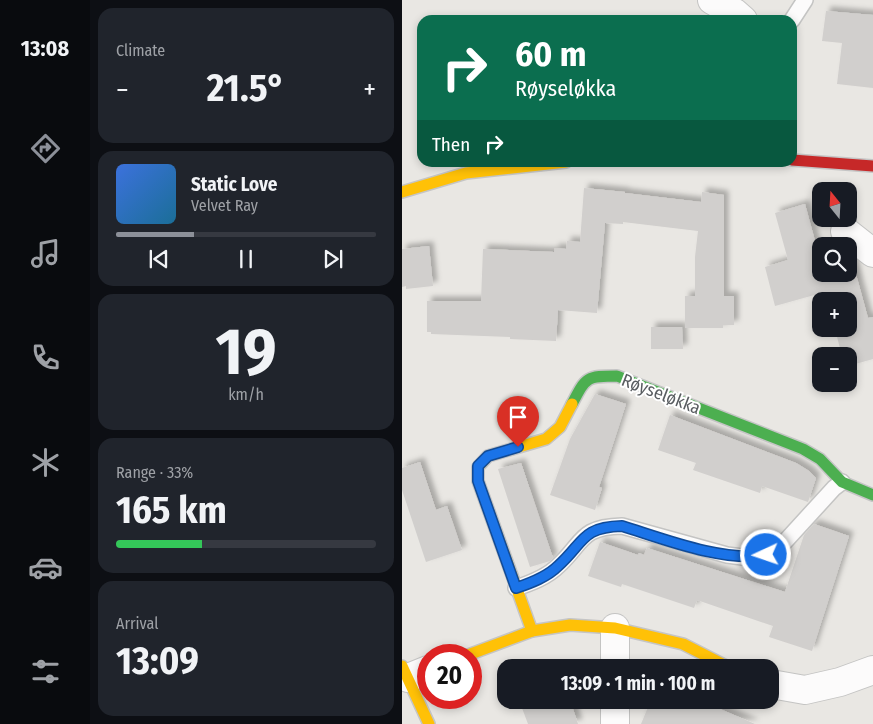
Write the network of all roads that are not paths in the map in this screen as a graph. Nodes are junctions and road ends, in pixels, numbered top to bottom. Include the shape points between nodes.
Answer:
1 (712, 0) edge
2 (805, 0) edge
3 (737, 15) edge
4 (795, 15) edge
5 (797, 160) edge
6 (872, 166) edge
7 (521, 167) edge
8 (402, 192) edge
9 (845, 231) dead end
10 (872, 254) edge
11 (842, 482) junction
12 (872, 495) edge
13 (516, 588) junction
14 (615, 628) junction
15 (532, 631) junction
16 (482, 650) edge
17 (615, 659) edge
18 (712, 659) edge
19 (872, 670) edge
20 (413, 671) edge
21 (779, 685) edge
22 (615, 709) edge
23 (429, 724) edge
24 (615, 724) edge

1 - 3 street
2 - 4 lane
5 - 6 street
7 - 8 street via 466,173
9 - 10 street
11 - 12 street, Røyseløkka
11 - 13 lane via 781,546 766,555 750,558 727,555 622,526 605,527 584,537 552,572
11 - 13 street, Røyseløkka via 820,460 803,449 617,376 595,376 583,384 560,427 546,438 488,456 478,466 478,481
13 - 15 street, Røyseløkka
14 - 15 street via 570,625
14 - 17 street
14 - 18 street via 683,644
15 - 16 street
19 - 21 street via 805,690
20 - 23 street
22 - 24 street

